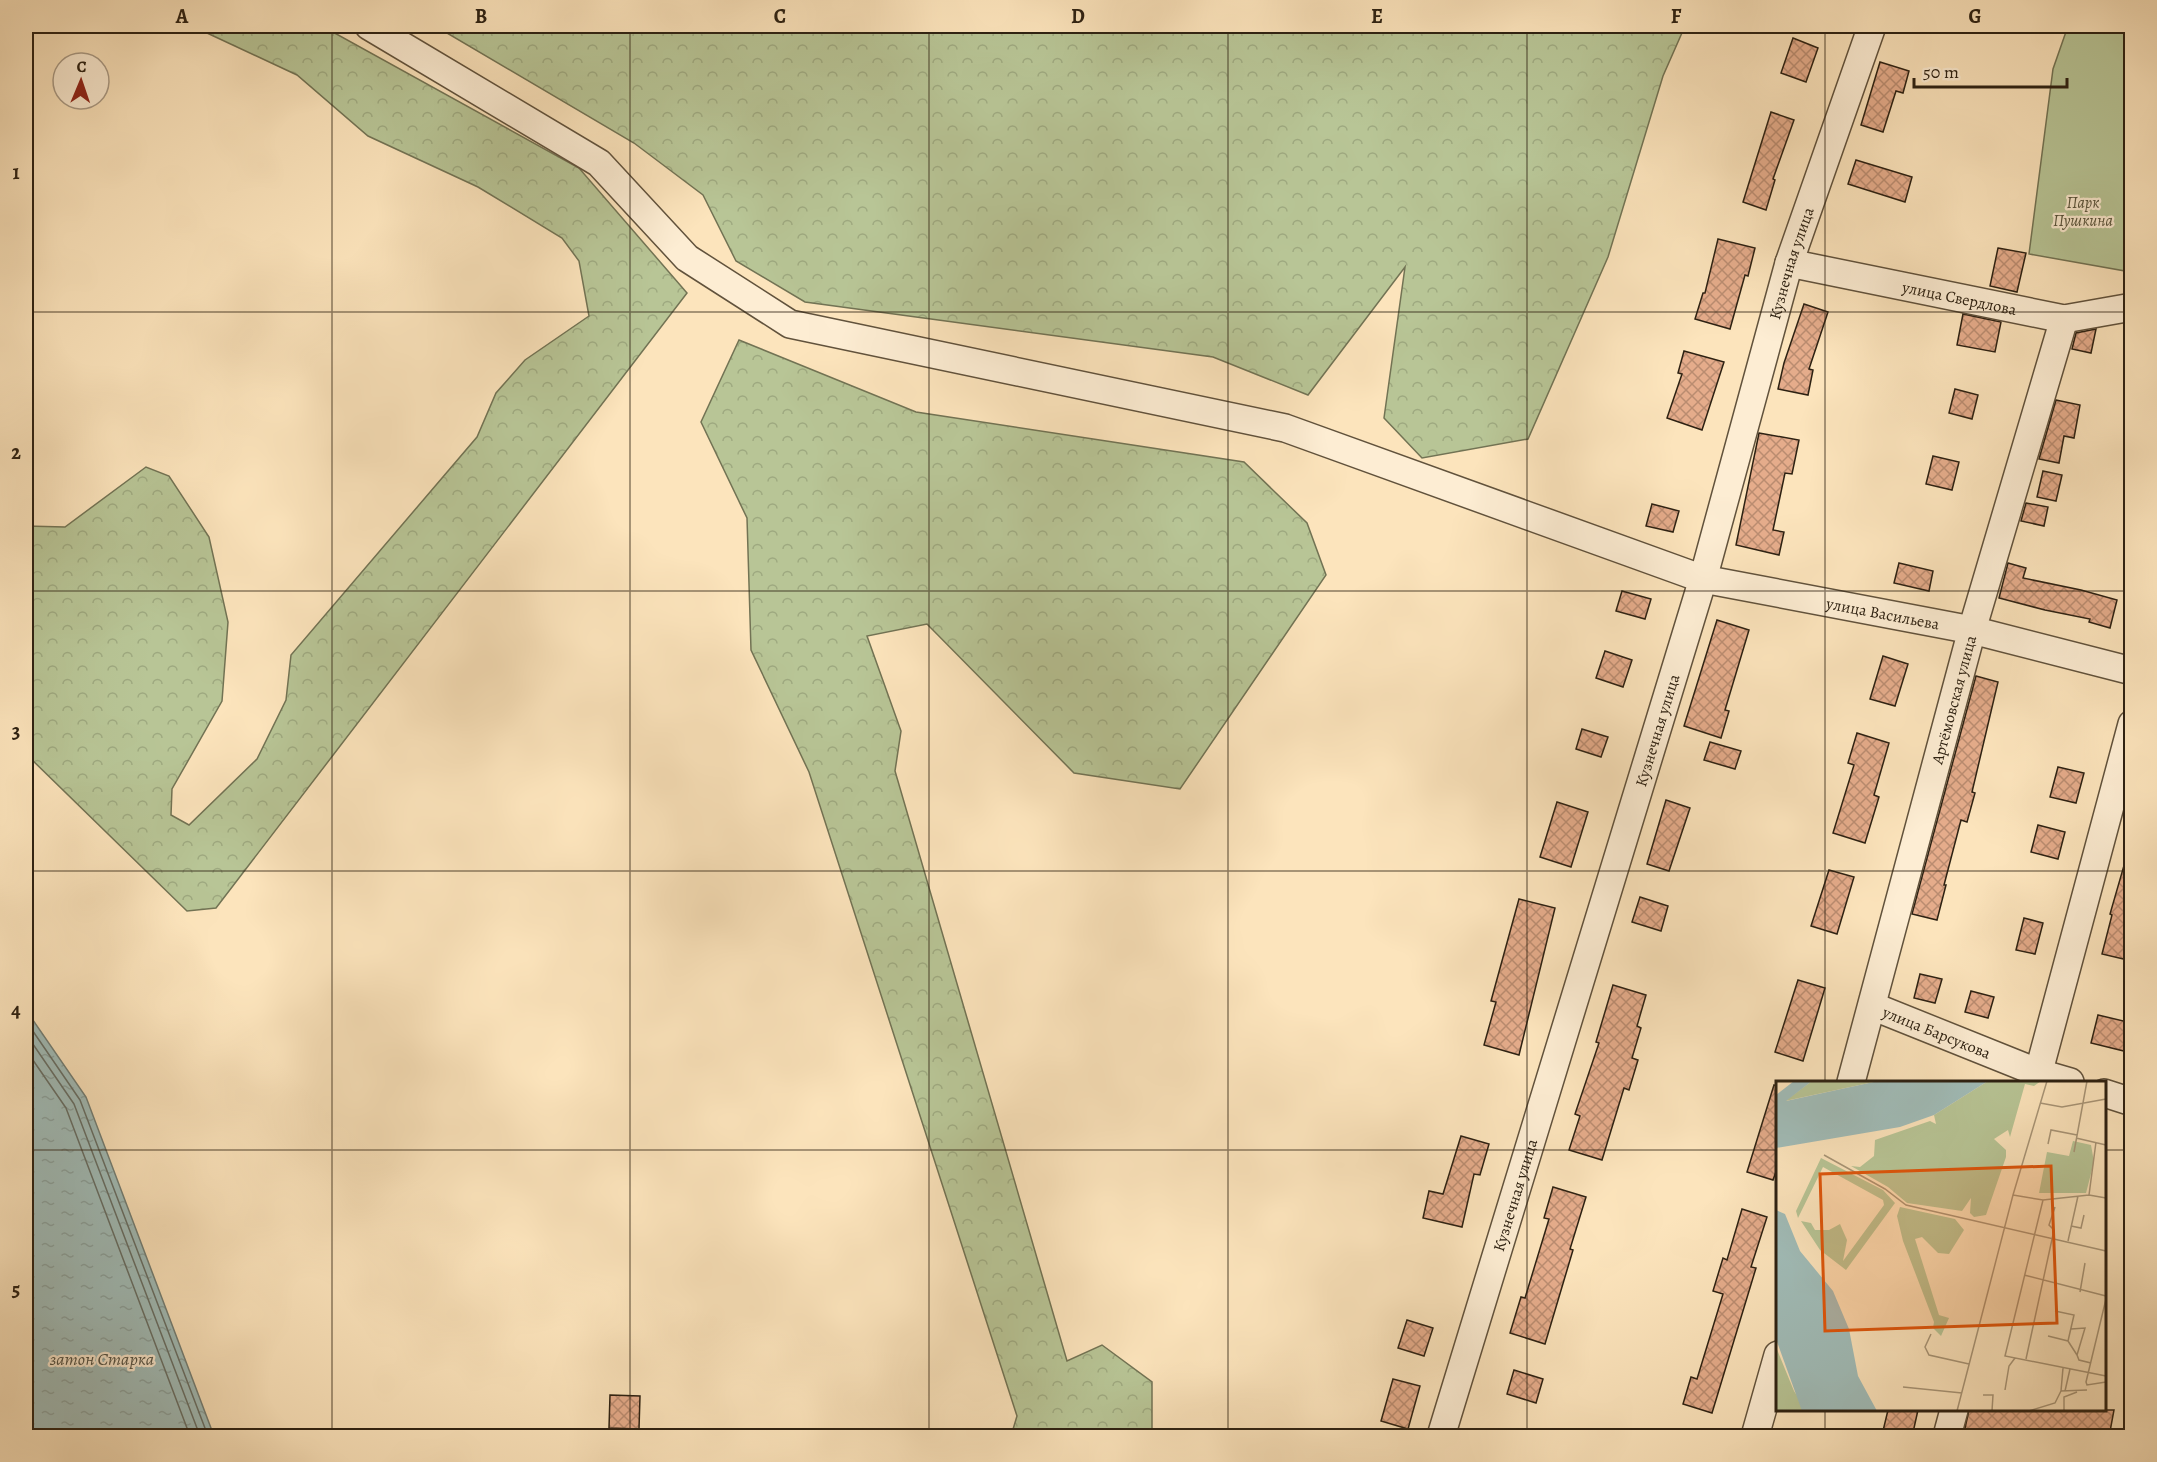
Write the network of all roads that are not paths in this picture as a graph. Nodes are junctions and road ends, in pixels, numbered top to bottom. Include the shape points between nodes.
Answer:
1 (369, 26) edge
2 (1872, 26) edge
3 (1789, 263) junction
4 (2132, 307) edge
5 (2064, 319) junction
6 (1703, 579) junction
7 (1972, 630) junction
8 (2132, 671) edge
9 (2132, 724) edge
10 (1872, 1006) junction
11 (2038, 1078) edge
12 (1852, 1081) edge
13 (2057, 1081) edge
14 (2106, 1095) edge
15 (2132, 1102) edge
16 (1776, 1362) edge
17 (1954, 1411) edge
18 (1441, 1437) edge
19 (1755, 1437) edge
20 (1947, 1437) edge

1 - 6 street, улица Васильева via 599,163 687,258 790,324 1286,428
2 - 3 street, Кузнечная улица
3 - 5 street, улица Свердлова
3 - 6 street, Кузнечная улица
4 - 5 street, улица Свердлова
5 - 7 street, Артёмовская улица
6 - 7 street, улица Васильева
6 - 18 street, Кузнечная улица
7 - 8 street, улица Васильева
7 - 10 street, Артёмовская улица
9 - 11 street
10 - 11 street, улица Барсукова
10 - 12 street, Артёмовская улица
11 - 13 street, улица Барсукова
14 - 15 street
16 - 19 street
17 - 20 street

